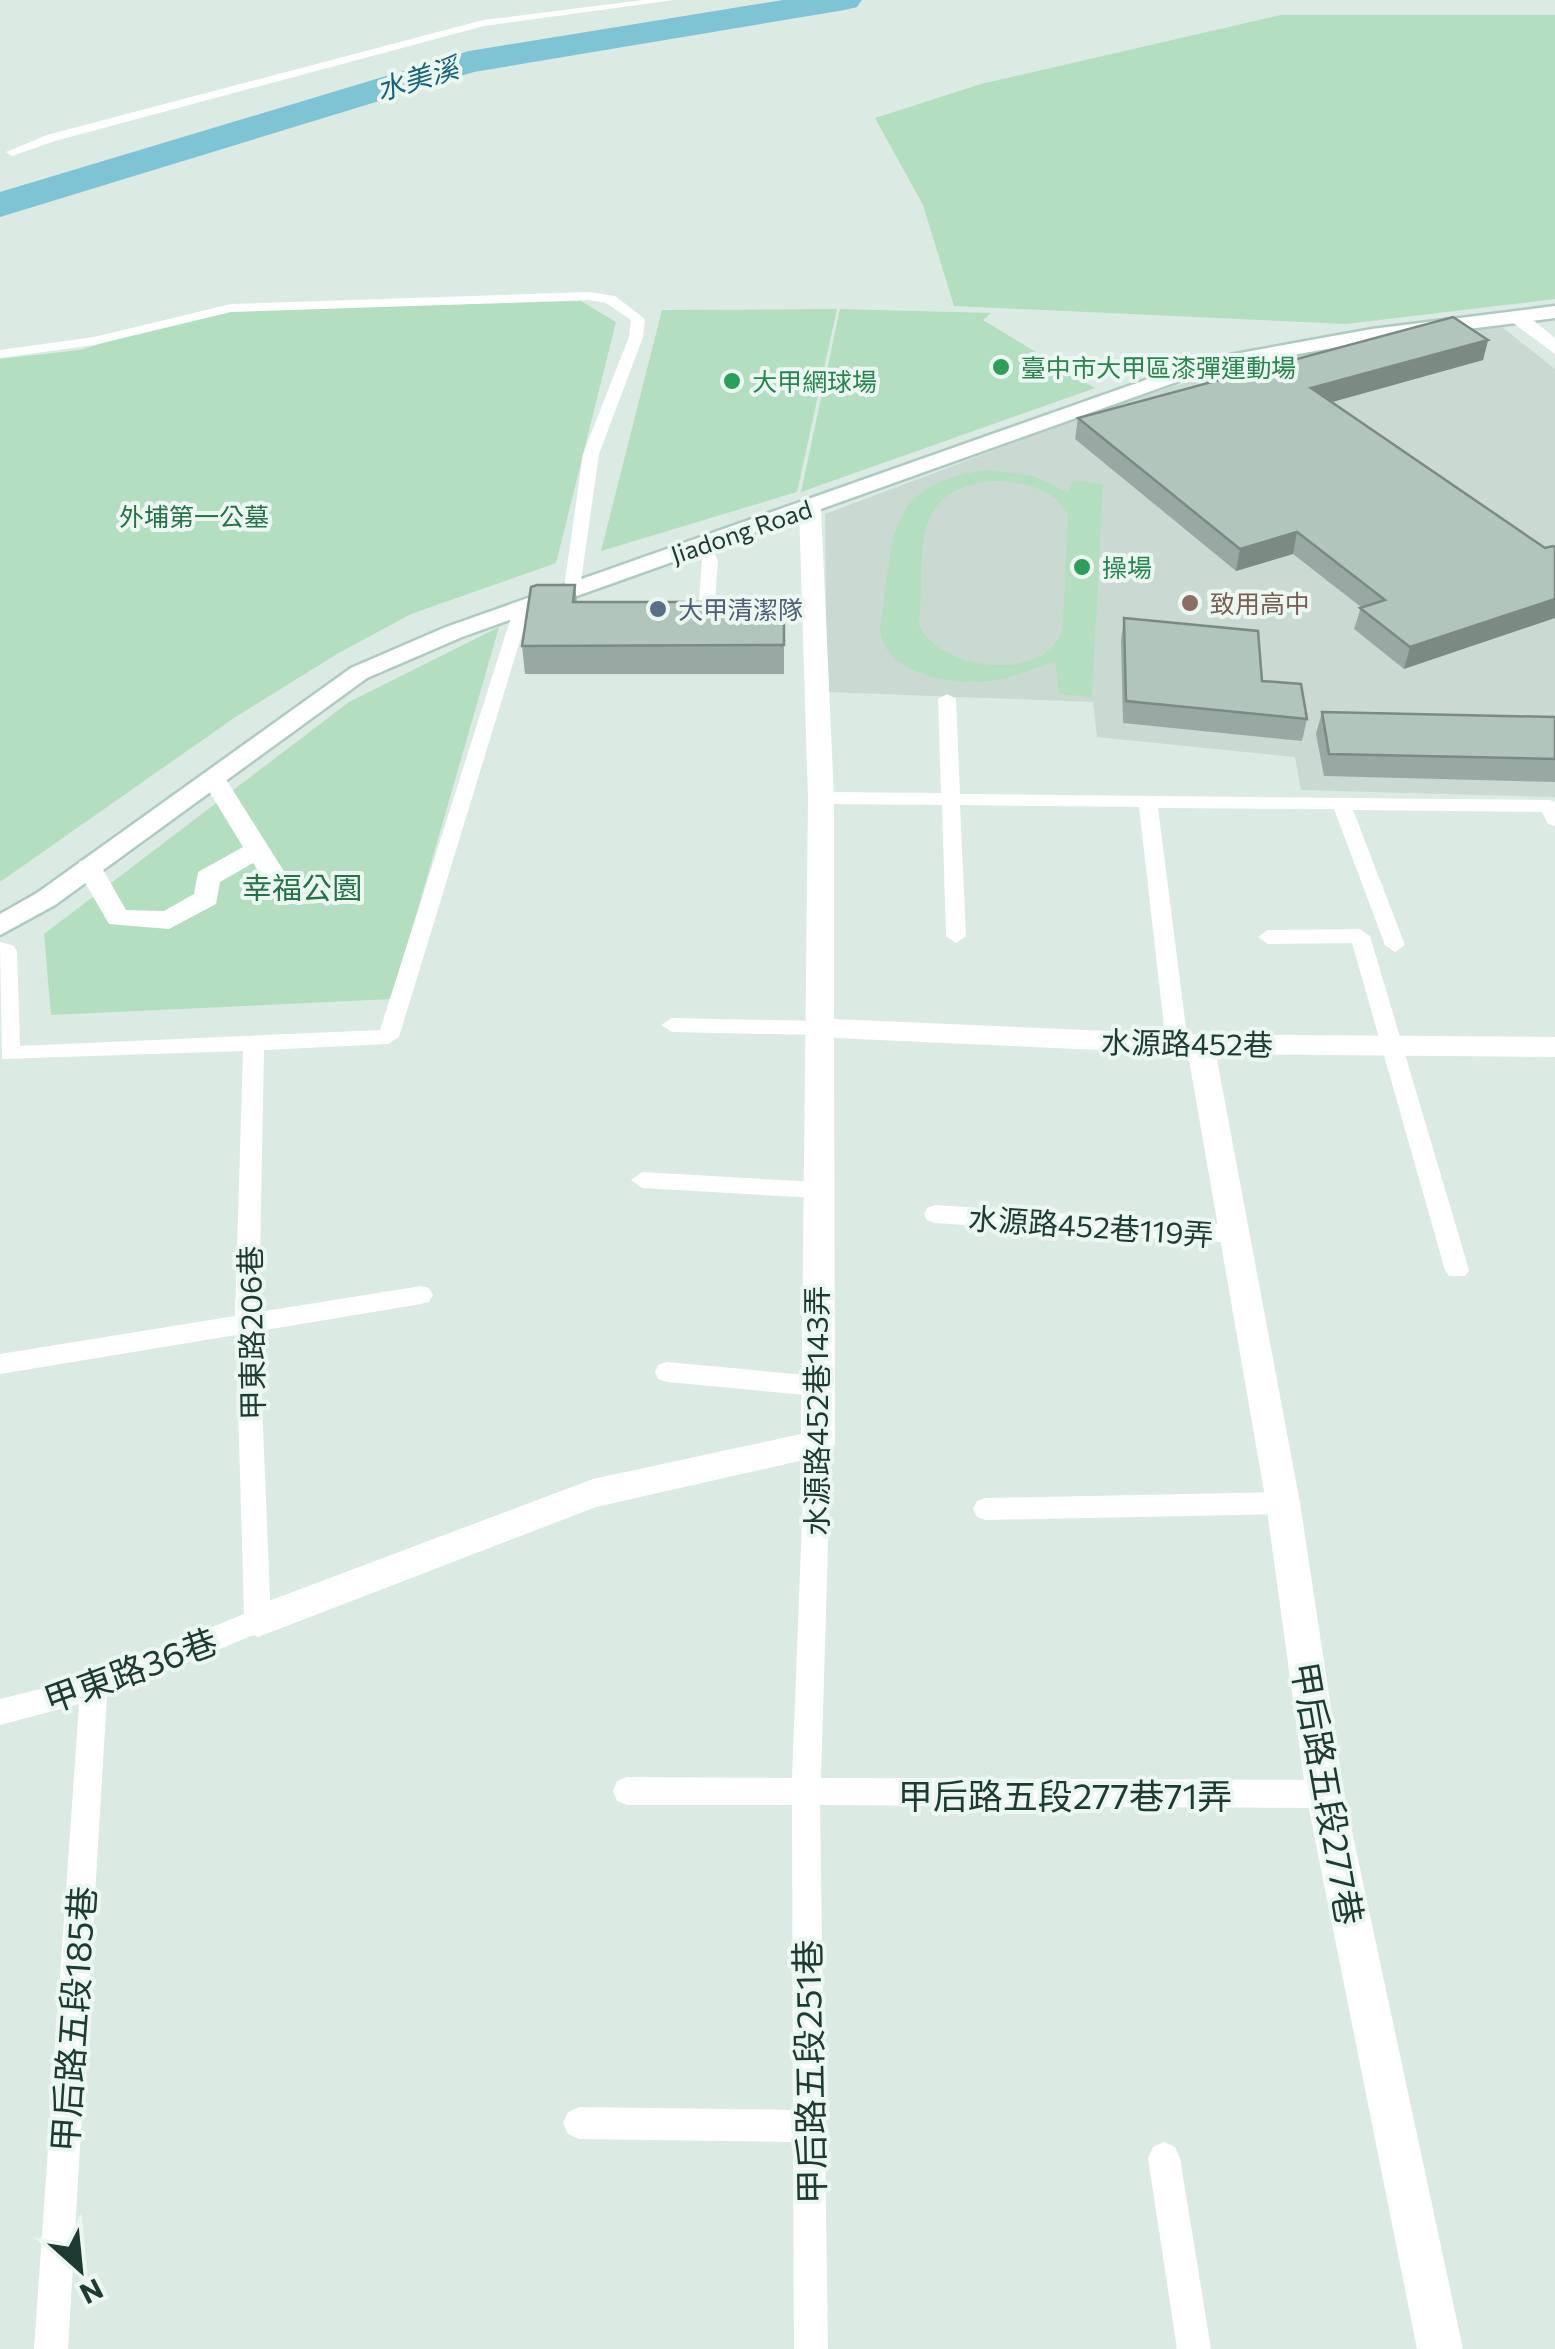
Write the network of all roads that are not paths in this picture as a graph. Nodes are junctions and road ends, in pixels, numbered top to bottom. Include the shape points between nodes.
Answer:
1 (669, 0) edge
2 (12, 152) dead end
3 (1555, 312) edge
4 (1516, 316) junction
5 (1555, 348) edge
6 (0, 354) edge
7 (810, 508) junction
8 (704, 544) junction
9 (572, 588) junction
10 (521, 611) junction
11 (706, 612) edge
12 (947, 699) dead end
13 (214, 778) junction
14 (821, 798) junction
15 (953, 798) junction
16 (1148, 803) junction
17 (1342, 806) junction
18 (1553, 811) edge
19 (260, 848) junction
20 (89, 867) junction
21 (277, 882) dead end
22 (0, 926) edge
23 (956, 936) dead end
24 (1268, 937) dead end
25 (1395, 945) dead end
26 (0, 949) edge
27 (672, 1025) dead end
28 (818, 1028) junction
29 (1189, 1043) junction
30 (254, 1044) junction
31 (1394, 1046) junction
32 (1555, 1047) edge
33 (10, 1054) junction
34 (0, 1078) edge
35 (642, 1180) dead end
36 (816, 1190) junction
37 (935, 1214) dead end
38 (1232, 1234) junction
39 (1457, 1270) dead end
40 (421, 1295) dead end
41 (247, 1320) junction
42 (0, 1364) edge
43 (667, 1372) dead end
44 (816, 1386) junction
45 (818, 1444) junction
46 (1284, 1503) junction
47 (986, 1509) dead end
48 (258, 1621) junction
49 (94, 1688) junction
50 (0, 1712) edge
51 (627, 1791) dead end
52 (806, 1794) junction
53 (1324, 1794) junction
54 (580, 2123) dead end
55 (809, 2126) junction
56 (1164, 2158) dead end
57 (51, 2349) edge
58 (811, 2349) edge
59 (1194, 2349) edge
60 (1440, 2349) edge

1 - 2 lane via 413,39
3 - 4 street, Jiadong Road
4 - 5 street
4 - 7 street, Jiadong Road via 1210,364
6 - 9 lane via 94,341 232,308 610,299 638,318 636,337 590,454
7 - 8 street, Jiadong Road
7 - 14 street, 水源路452巷143弄
8 - 9 street, Jiadong Road
8 - 11 lane via 710,561
9 - 10 street, Jiadong Road
10 - 13 street, Jiadong Road via 359,674
10 - 30 lane via 388,1038
12 - 15 lane
13 - 19 street
13 - 20 street, Jiadong Road
14 - 15 lane
14 - 28 street, 水源路452巷143弄
15 - 16 lane
15 - 23 lane
16 - 17 lane
16 - 29 lane
17 - 18 lane
17 - 25 lane
19 - 20 street via 207,878 207,898 169,920 118,918
19 - 21 street
20 - 22 street, Jiadong Road
24 - 31 lane via 1360,936
26 - 33 lane via 8,952
27 - 28 lane
28 - 29 street, 水源路452巷
28 - 36 street, 水源路452巷143弄
29 - 31 street, 水源路452巷
29 - 38 street, 水源路452巷119弄
30 - 33 lane
30 - 41 lane, 甲東路206巷
31 - 32 street, 水源路452巷
31 - 39 lane
33 - 34 lane
35 - 36 lane
36 - 44 street, 水源路452巷143弄
37 - 38 lane, 水源路452巷119弄
38 - 46 street, 甲后路五段277巷
40 - 41 lane
41 - 42 lane
41 - 48 lane, 甲東路206巷
43 - 44 lane
44 - 45 street, 水源路452巷143弄
45 - 48 street via 593,1493
45 - 52 lane, 水源路452巷143弄
46 - 47 lane
46 - 53 street, 甲后路五段277巷
48 - 49 lane, 甲東路36巷
49 - 50 lane, 甲東路36巷
49 - 57 lane, 甲后路五段185巷
51 - 52 lane, 甲后路五段277巷71弄
52 - 53 lane, 甲后路五段277巷71弄
52 - 55 lane, 甲后路五段251巷
53 - 60 street, 甲后路五段277巷
54 - 55 lane
55 - 58 lane, 甲后路五段251巷
56 - 59 lane

